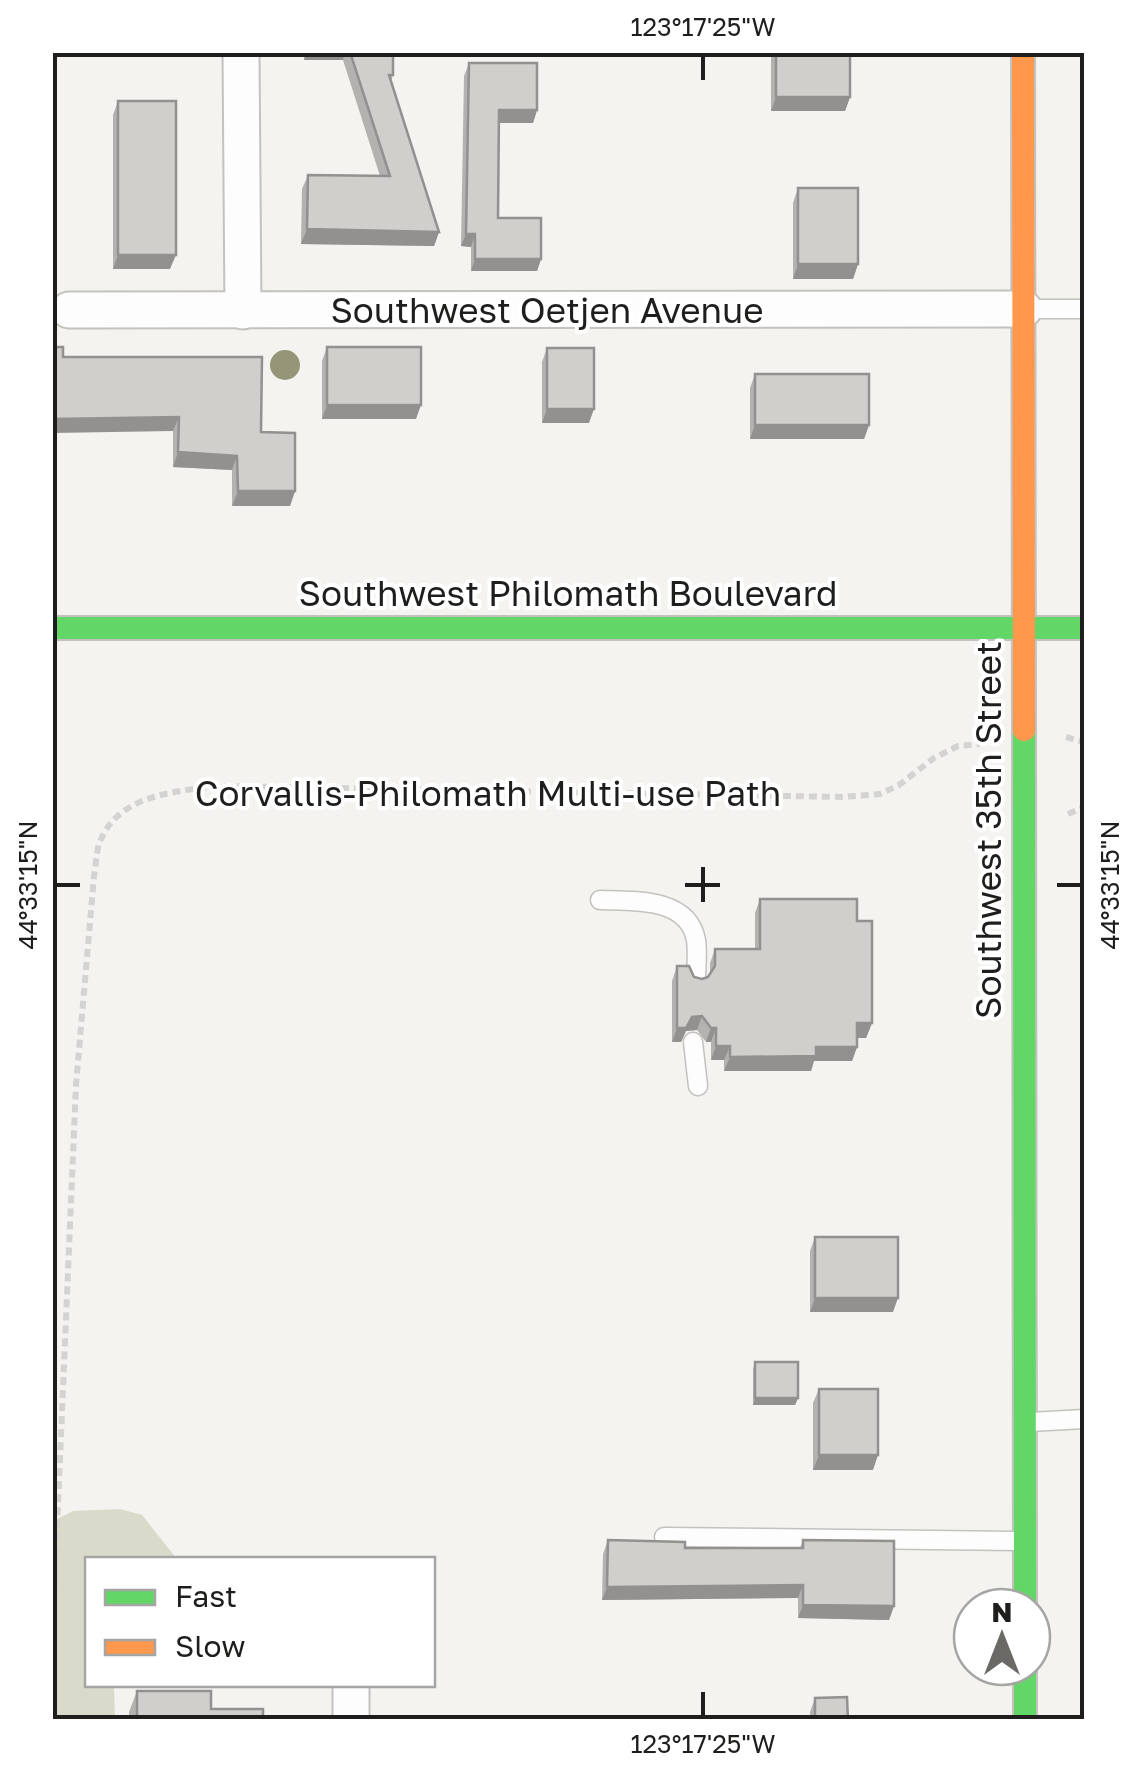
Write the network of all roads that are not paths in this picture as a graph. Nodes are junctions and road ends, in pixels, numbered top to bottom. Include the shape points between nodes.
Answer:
1 (242, 52) edge
2 (1023, 52) edge
3 (1024, 309) junction
4 (1084, 309) edge
5 (69, 310) dead end
6 (243, 311) junction
7 (52, 628) edge
8 (1022, 628) junction
9 (1084, 628) edge
10 (600, 900) dead end
11 (696, 981) edge
12 (693, 1042) edge
13 (698, 1086) dead end
14 (1084, 1419) edge
15 (1025, 1422) junction
16 (664, 1537) edge
17 (1025, 1541) junction
18 (1025, 1587) edge
19 (351, 1687) edge
20 (1025, 1687) edge
21 (351, 1720) edge
22 (1025, 1720) edge

1 - 6 street
2 - 3 main road, Southwest 35th Street
3 - 4 lane
3 - 6 street, Southwest Oetjen Avenue
3 - 8 main road, Southwest 35th Street
5 - 6 street, Southwest Oetjen Avenue
7 - 8 main road, Southwest Philomath Boulevard
8 - 9 main road, Southwest Philomath Boulevard
8 - 15 main road, Southwest 35th Street
10 - 11 lane via 652,902 679,913 696,938
12 - 13 lane
14 - 15 lane
15 - 17 main road, Southwest 35th Street
16 - 17 lane
17 - 18 main road, Southwest 35th Street
19 - 21 street
20 - 22 main road

